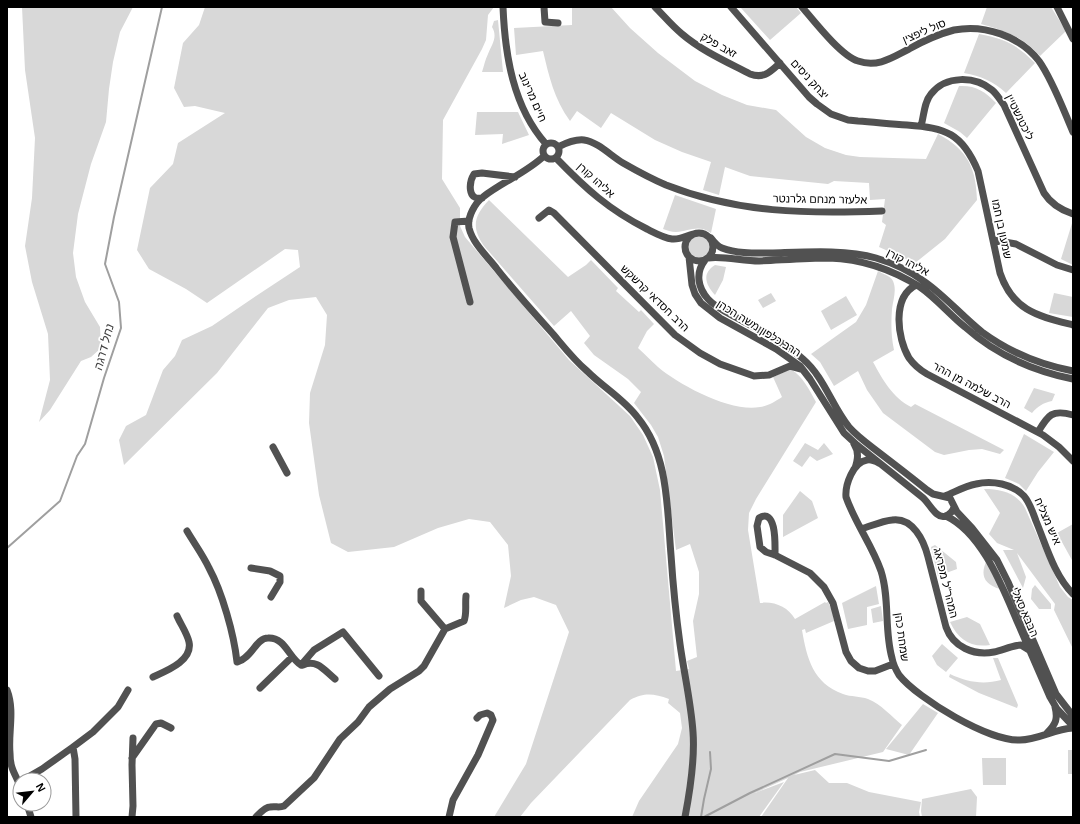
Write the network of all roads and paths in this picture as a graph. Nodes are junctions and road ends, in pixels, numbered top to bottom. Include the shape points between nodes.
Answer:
1 (503, 7) edge
2 (544, 7) edge
3 (655, 7) edge
4 (731, 7) edge
5 (802, 7) edge
6 (1057, 7) edge
7 (558, 23) dead end
8 (1073, 39) edge
9 (780, 64) junction
10 (921, 126) junction
11 (1073, 132) edge
12 (546, 144) junction
13 (558, 147) junction
14 (544, 156) junction
15 (556, 158) junction
16 (515, 177) junction
17 (482, 198) junction
18 (882, 211) dead end
19 (1073, 214) edge
20 (539, 218) dead end
21 (469, 221) junction
22 (693, 234) junction
23 (666, 238) junction
24 (711, 238) junction
25 (993, 240) junction
26 (687, 254) junction
27 (706, 259) junction
28 (1073, 270) edge
29 (916, 285) junction
30 (470, 302) dead end
31 (1073, 325) edge
32 (781, 352) junction
33 (803, 370) junction
34 (1073, 371) edge
35 (774, 373) junction
36 (1073, 379) edge
37 (1073, 415) edge
38 (1038, 432) junction
39 (853, 442) junction
40 (273, 447) dead end
41 (1073, 461) edge
42 (879, 463) junction
43 (854, 470) junction
44 (287, 473) dead end
45 (960, 490) junction
46 (943, 496) junction
47 (954, 505) junction
48 (934, 511) junction
49 (946, 516) junction
50 (862, 529) junction
51 (187, 531) dead end
52 (776, 555) junction
53 (251, 568) dead end
54 (421, 590) dead end
55 (1073, 594) edge
56 (466, 596) dead end
57 (271, 597) dead end
58 (177, 616) dead end
59 (445, 629) junction
60 (1021, 630) junction
61 (1010, 647) junction
62 (1029, 650) junction
63 (292, 657) junction
64 (894, 664) junction
65 (301, 665) junction
66 (379, 676) dead end
67 (153, 677) dead end
68 (335, 679) dead end
69 (260, 688) dead end
70 (7, 690) edge
71 (128, 690) dead end
72 (1055, 705) junction
73 (1073, 716) edge
74 (478, 718) dead end
75 (1073, 727) edge
76 (171, 728) dead end
77 (1045, 734) junction
78 (133, 738) dead end
79 (73, 747) junction
80 (132, 758) junction
81 (13, 772) edge
82 (37, 772) edge
83 (76, 817) edge
84 (132, 817) edge
85 (256, 817) edge
86 (449, 817) edge
87 (685, 817) edge

1 - 12 street, חיים מרינוב via 511,76 526,114
2 - 7 street via 545,22
3 - 9 street, זאב פלק via 694,43 750,74 765,75
4 - 9 street, יצחק ניסים
5 - 11 street, סול ליפצין via 845,54 860,62 872,64 886,61 933,38 960,29 985,30 1012,39 1040,62
6 - 8 street
9 - 10 street, יצחק ניסים via 809,96 831,114 848,120
10 - 19 street, ליכטנשטיין via 929,97 944,84 962,79 989,87 1007,111 1044,193 1057,207
10 - 25 street, שמעון בן חמו via 940,129 952,135 969,154 980,181
12 - 13 street via 552,143
12 - 14 street via 542,150
13 - 15 street
13 - 18 street, אלעזר מנחם גלרנטר via 586,140 666,185 704,198 737,205 795,212
14 - 15 street via 550,160
14 - 16 street
15 - 23 street, אליהו קורן via 603,203 625,218
16 - 17 street
16 - 17 street via 474,174 469,185 470,191 477,199
17 - 21 street via 474,208
20 - 35 street, הרב חסדאי קרשקש via 549,210 554,213 676,335 700,353 746,374 761,376
21 - 30 street via 455,222 453,236
21 - 87 street via 475,242 520,298 577,362 619,397 637,416 657,452 667,502 680,645 693,733 691,776
22 - 23 street via 677,239
22 - 24 street via 703,233
22 - 26 street via 687,240
23 - 26 street, אליהו קורן
24 - 27 street via 714,249 711,256
24 - 34 street, אליהו קורן via 720,247 740,252 844,253 883,260 924,281 972,324 1012,350
25 - 28 street via 1016,244 1057,265
25 - 31 street, שמעון בן חמו via 1002,280 1014,299 1039,316
26 - 27 street via 694,260
26 - 32 street, הרב כלפון משה הכהן via 695,294 702,303 720,318
27 - 29 street, אליהו קורן via 757,261 830,258 881,267
27 - 46 street, הרב כלפון משה הכהן via 698,275 702,290 711,302 800,356 817,375 850,428 928,490
29 - 36 street, אליהו קורן via 971,333 992,347 1036,368
29 - 38 street, הרב שלמה מן ההר via 904,296 899,315 901,338 913,363 927,374
32 - 33 street, הרב כלפון משה הכהן
32 - 35 street via 782,363 780,369
33 - 35 street, הרב חסדאי קרשקש via 790,366
33 - 39 street, הרב כלפון משה הכהן via 838,425
37 - 38 street via 1052,414
38 - 41 street, הרב שלמה מן ההר via 1060,447
39 - 42 street, הרב כלפון משה הכהן
39 - 43 street, שמחת כהן via 858,459
40 - 44 street
42 - 43 street via 869,459
42 - 48 street, הרב כלפון משה הכהן via 922,496
43 - 50 street, שמחת כהן via 845,491
45 - 46 street, איש מצליח
45 - 47 street
45 - 55 street, איש מצליח via 974,484 991,482 1004,484 1024,496 1058,574
46 - 47 street via 950,498
46 - 48 street via 934,502
47 - 49 street via 952,513
47 - 73 street, הבבא סאלי via 997,560 1056,694
48 - 49 street
49 - 60 street, הבבא סאלי via 958,524 985,554 1002,585
50 - 61 street, המהר"ל מפראג via 891,520 898,520 912,527 925,546 946,628 952,640 965,649 980,653 996,652
50 - 64 street, שמחת כהן via 881,571
51 - 63 street via 219,590 237,662 247,657 258,644 268,638 278,640
52 - 52 street via 773,525 765,516 759,518 757,526 760,547
52 - 64 street via 810,573 824,587 833,603 846,652 851,661 868,671
53 - 57 street via 270,571 280,576 280,582
54 - 59 street via 421,601
56 - 59 street via 464,622
58 - 67 street via 189,642 188,654 174,666
59 - 85 street via 424,666 369,707 340,739 306,786 284,806 266,808
60 - 61 street via 1019,637
60 - 62 street, הבבא סאלי
61 - 62 street, המהר"ל מפראג via 1021,645
62 - 72 street, הבבא סאלי
63 - 65 street
63 - 69 street
64 - 77 street, שמחת כהן via 899,674 918,693 962,721 1006,738 1019,740
65 - 66 street via 314,650 343,632
65 - 68 street via 315,663
70 - 81 street via 11,707 10,753
71 - 79 street via 118,707 93,732
72 - 75 street, הבבא סאלי
72 - 77 street via 1057,718
74 - 86 street via 480,714 487,713 493,720 478,755 453,800
75 - 77 street, שמחת כהן
76 - 80 street via 161,723 156,724
78 - 80 street
79 - 82 street
79 - 83 street
80 - 84 street

